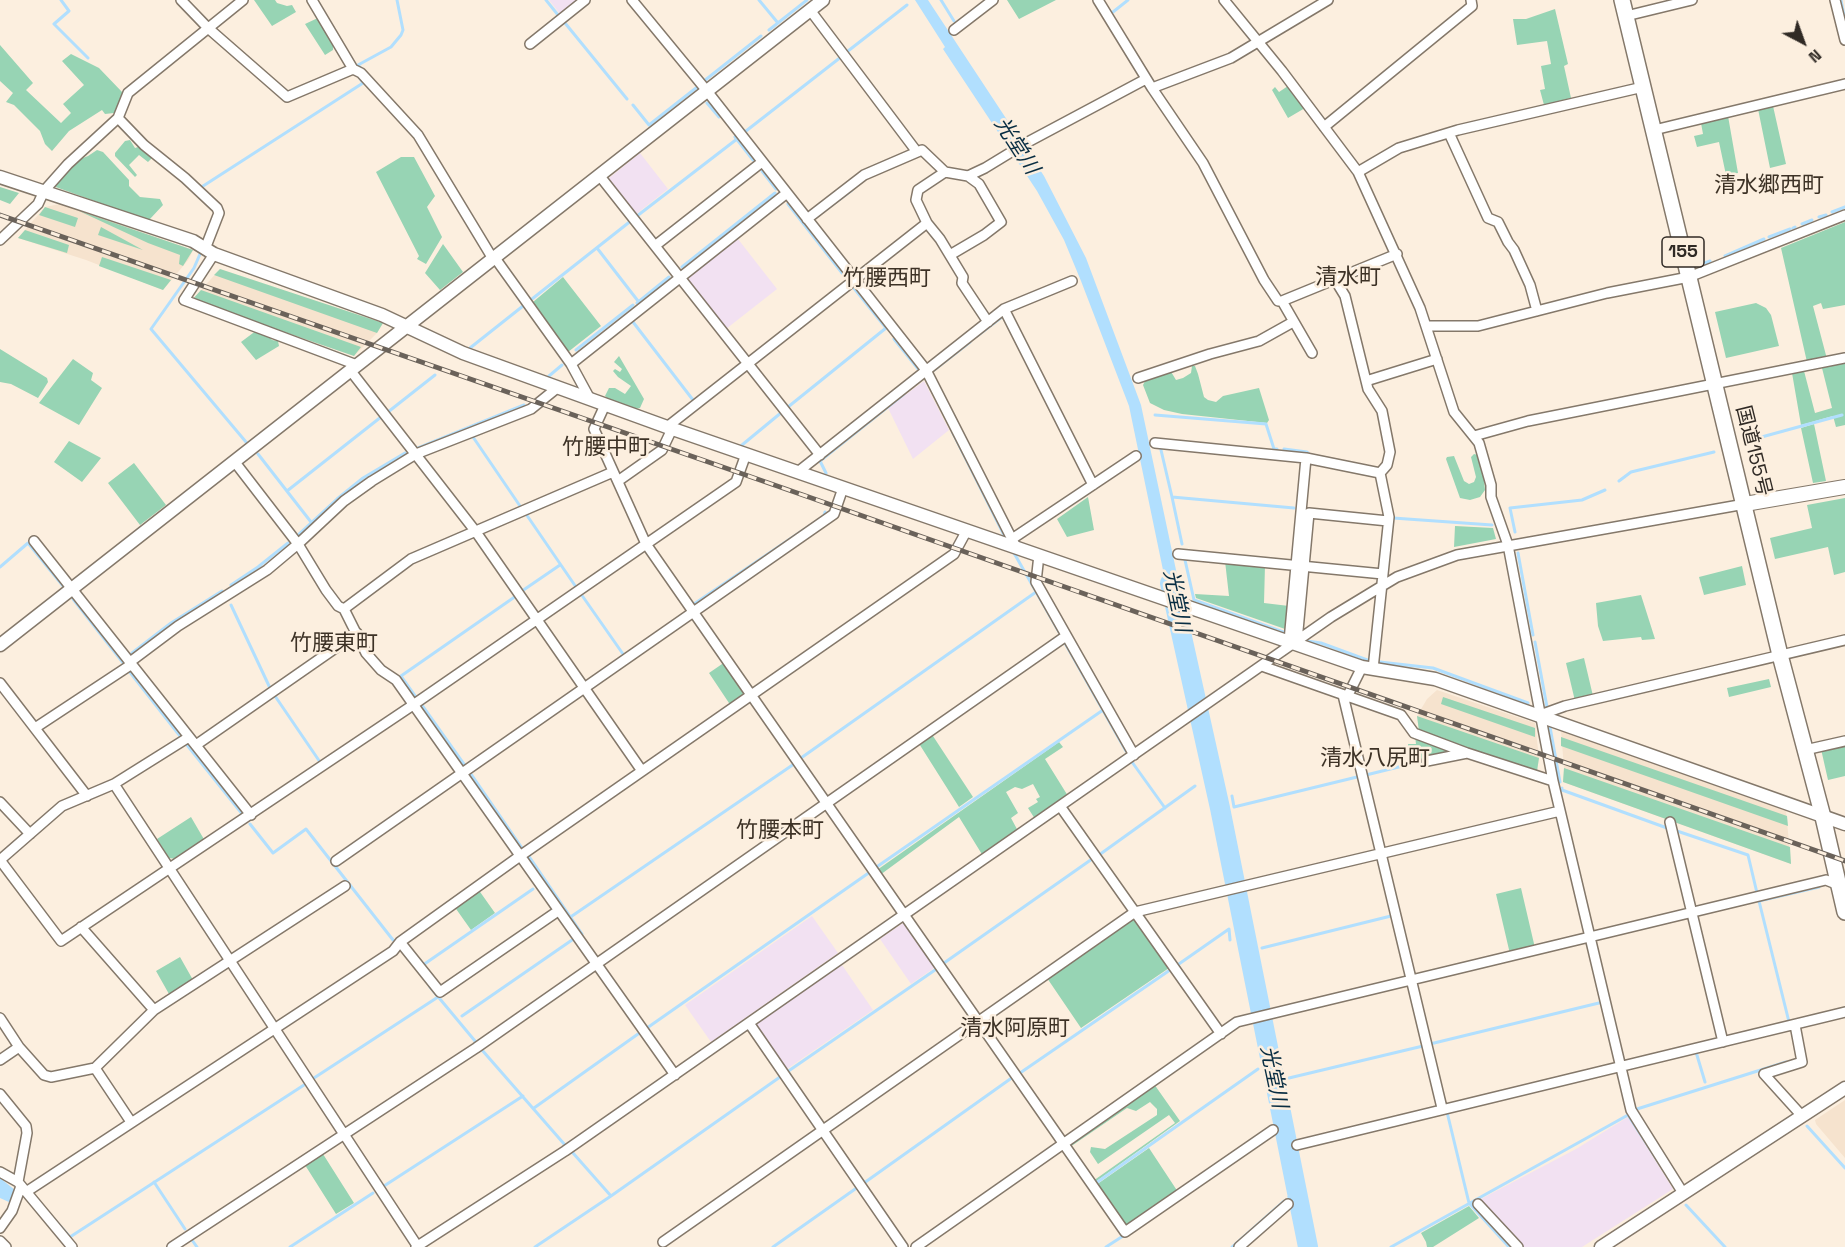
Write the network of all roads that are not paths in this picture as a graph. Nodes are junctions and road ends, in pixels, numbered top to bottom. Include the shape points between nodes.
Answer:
1 (181, 0) edge
2 (243, 0) edge
3 (312, 0) edge
4 (585, 0) edge
5 (632, 0) edge
6 (823, 0) edge
7 (993, 0) edge
8 (1098, 0) edge
9 (1224, 0) edge
10 (1328, 0) edge
11 (1471, 0) edge
12 (1622, 0) edge
13 (1692, 0) edge
14 (1835, 0) edge
15 (810, 10) junction
16 (1626, 16) junction
17 (208, 28) junction
18 (954, 30) dead end
19 (1845, 40) edge
20 (1257, 42) junction
21 (530, 44) dead end
22 (353, 69) junction
23 (1146, 79) junction
24 (1845, 84) edge
25 (1643, 87) junction
26 (1152, 88) junction
27 (707, 91) junction
28 (118, 118) junction
29 (1324, 127) junction
30 (1654, 130) junction
31 (1449, 133) junction
32 (917, 152) junction
33 (762, 162) junction
34 (945, 172) junction
35 (1358, 172) junction
36 (599, 175) junction
37 (968, 176) junction
38 (0, 177) edge
39 (44, 191) junction
40 (787, 193) junction
41 (1845, 215) edge
42 (807, 219) junction
43 (927, 223) junction
44 (0, 240) edge
45 (656, 245) junction
46 (209, 251) junction
47 (1397, 254) junction
48 (950, 255) junction
49 (494, 258) junction
50 (681, 276) junction
51 (1689, 277) junction
52 (1334, 278) junction
53 (854, 279) junction
54 (1072, 280) dead end
55 (1282, 301) junction
56 (1004, 309) junction
57 (1537, 311) junction
58 (988, 322) junction
59 (1293, 322) junction
60 (407, 326) junction
61 (1426, 326) junction
62 (1312, 353) dead end
63 (1437, 358) junction
64 (1845, 358) edge
65 (748, 363) junction
66 (571, 364) junction
67 (354, 368) junction
68 (927, 370) junction
69 (1138, 378) dead end
70 (1366, 381) junction
71 (1715, 385) junction
72 (557, 388) junction
73 (590, 399) junction
74 (605, 405) junction
75 (669, 428) junction
76 (1474, 436) junction
77 (1155, 443) dead end
78 (416, 454) junction
79 (746, 454) junction
80 (820, 454) junction
81 (1136, 456) dead end
82 (1306, 458) junction
83 (234, 461) junction
84 (799, 471) junction
85 (613, 472) junction
86 (1380, 473) junction
87 (618, 482) junction
88 (1093, 485) junction
89 (1845, 487) edge
90 (843, 488) junction
91 (1745, 504) junction
92 (1388, 521) junction
93 (967, 530) junction
94 (476, 532) junction
95 (34, 541) dead end
96 (646, 543) junction
97 (1014, 543) junction
98 (298, 544) junction
99 (1508, 545) junction
100 (1178, 554) dead end
101 (1039, 555) junction
102 (1300, 566) junction
103 (1383, 574) junction
104 (1382, 586) junction
105 (73, 588) junction
106 (344, 609) junction
107 (694, 612) junction
108 (536, 619) junction
109 (357, 633) junction
110 (1066, 636) junction
111 (1845, 640) edge
112 (1293, 642) junction
113 (0, 645) edge
114 (1780, 655) junction
115 (131, 663) junction
116 (1262, 666) junction
117 (1367, 668) junction
118 (0, 683) edge
119 (585, 688) junction
120 (752, 695) junction
121 (1345, 696) junction
122 (413, 705) junction
123 (1540, 715) junction
124 (34, 728) junction
125 (189, 737) junction
126 (1845, 741) edge
127 (196, 745) junction
128 (1805, 750) junction
129 (1467, 753) junction
130 (1134, 755) junction
131 (1427, 761) dead end
132 (642, 771) junction
133 (462, 773) junction
134 (1553, 782) junction
135 (114, 784) junction
136 (87, 796) junction
137 (0, 801) edge
138 (826, 802) junction
139 (1060, 806) junction
140 (1560, 811) junction
141 (250, 815) junction
142 (1823, 817) junction
143 (1670, 822) dead end
144 (1845, 825) edge
145 (30, 834) junction
146 (1381, 854) junction
147 (520, 856) junction
148 (0, 860) edge
149 (336, 861) dead end
150 (170, 869) junction
151 (345, 886) dead end
152 (1842, 886) edge
153 (558, 911) junction
154 (1135, 912) junction
155 (1845, 912) edge
156 (1692, 913) junction
157 (904, 915) junction
158 (81, 927) junction
159 (1590, 938) junction
160 (400, 942) junction
161 (230, 961) junction
162 (595, 964) junction
163 (1411, 980) junction
164 (154, 1010) junction
165 (1845, 1012) edge
166 (0, 1018) edge
167 (979, 1022) junction
168 (749, 1023) junction
169 (1795, 1025) junction
170 (274, 1029) junction
171 (1221, 1034) junction
172 (1723, 1041) junction
173 (19, 1047) junction
174 (0, 1060) edge
175 (1620, 1065) junction
176 (95, 1068) junction
177 (675, 1075) junction
178 (1845, 1088) edge
179 (0, 1094) edge
180 (1442, 1108) junction
181 (1802, 1116) junction
182 (131, 1122) junction
183 (823, 1130) junction
184 (1273, 1130) dead end
185 (344, 1135) junction
186 (1064, 1144) junction
187 (1297, 1145) dead end
188 (0, 1172) edge
189 (22, 1186) junction
190 (1683, 1193) junction
191 (1478, 1203) dead end
192 (1288, 1204) dead end
193 (0, 1228) edge
194 (0, 1240) edge
195 (663, 1242) dead end
196 (1607, 1245) edge
197 (6, 1247) edge
198 (72, 1247) edge
199 (172, 1247) edge
200 (417, 1247) edge
201 (903, 1247) edge
202 (916, 1247) edge
203 (1239, 1247) edge
204 (1518, 1247) edge

1 - 17 street
2 - 17 street
3 - 22 street
4 - 21 street
5 - 27 street
6 - 15 street
7 - 18 street
8 - 23 street
9 - 20 street
10 - 20 street
11 - 29 street via 1472,6
12 - 16 highway, 国道155号 / 155
13 - 16 street
14 - 19 street
15 - 27 street
15 - 32 street
16 - 25 highway, 国道155号 / 155
17 - 22 street via 287,97
17 - 28 street via 128,93
20 - 26 street via 1231,58
20 - 29 street
22 - 49 street via 418,135
23 - 26 street
23 - 37 street
24 - 30 street
25 - 30 highway, 国道155号 / 155
25 - 31 street
26 - 55 street via 1203,163 1264,280 1278,301
27 - 33 street
27 - 36 street
28 - 39 street
28 - 46 street via 217,208
29 - 35 street
30 - 51 highway, 国道155号 / 155
31 - 35 street via 1399,148
31 - 57 street via 1488,218 1498,222 1514,250
32 - 34 street via 922,150
32 - 42 street via 864,175
33 - 40 street
33 - 45 street
34 - 37 street
34 - 43 street via 918,190 916,200
35 - 47 street
36 - 45 street
36 - 49 street
37 - 48 street via 979,184 1001,222
38 - 39 street
39 - 44 street via 38,204
39 - 46 street via 193,241
40 - 42 street
40 - 50 street
41 - 51 street
42 - 53 street
43 - 48 street
43 - 53 street
45 - 50 street
46 - 60 street
46 - 67 street via 183,300
47 - 52 street
47 - 61 street
48 - 58 street via 963,277 962,283
49 - 60 street
49 - 66 street
50 - 65 street
50 - 66 street
51 - 57 street
51 - 71 highway, 国道155号 / 155
52 - 55 street
52 - 70 street via 1345,296
53 - 65 street
53 - 68 street
54 - 56 street
55 - 59 street
56 - 58 street
56 - 88 street
57 - 61 street via 1478,326
58 - 68 street
59 - 62 street
59 - 69 street via 1259,341
60 - 67 street
60 - 72 street via 462,353
61 - 63 street
63 - 70 street
63 - 76 street via 1454,412
64 - 71 street
65 - 75 street
65 - 80 street
66 - 73 street
67 - 78 street
67 - 83 street
68 - 80 street
68 - 97 street
70 - 86 street via 1382,411 1390,452
71 - 76 street via 1528,421
71 - 91 highway, 国道155号 / 155
72 - 73 street
72 - 78 street via 531,409
73 - 74 street
74 - 75 street
74 - 85 street via 594,429
75 - 79 street
75 - 87 street via 662,450
76 - 99 street
77 - 82 street
78 - 94 street
78 - 98 street via 344,501
79 - 84 street
79 - 96 street via 736,482
80 - 84 street
81 - 88 street
82 - 86 street
82 - 102 street
83 - 98 street
83 - 105 street
84 - 90 street
85 - 87 street
85 - 94 street
86 - 92 street
87 - 96 street
88 - 97 street
89 - 91 main road
90 - 93 street
90 - 107 street via 834,514
91 - 99 street
91 - 114 highway, 国道155号 / 155
92 - 102 street via 1309,513
92 - 103 street
93 - 97 street
93 - 120 street via 954,554
94 - 106 street via 411,559
94 - 108 street
95 - 105 street
96 - 107 street
96 - 108 street
97 - 101 street
98 - 106 street via 326,590
98 - 115 street via 267,570 178,626
99 - 104 street via 1457,555
99 - 123 street
100 - 102 street
101 - 110 street via 1035,582
101 - 112 street
102 - 103 street
102 - 112 street
103 - 104 street
104 - 112 street
104 - 117 street
105 - 113 street
105 - 115 street
106 - 109 street
107 - 119 street
107 - 120 street
108 - 119 street
108 - 122 street
109 - 122 street via 366,653 396,680
109 - 127 street
110 - 130 street
110 - 138 street
111 - 114 street
112 - 116 street
112 - 117 street
114 - 123 street
114 - 128 highway, 国道155号 / 155
115 - 124 street
115 - 125 street
116 - 121 street
116 - 130 street
117 - 121 street
117 - 123 street via 1436,679
118 - 124 street
119 - 132 street
119 - 133 street
120 - 132 street
120 - 138 street
121 - 129 street via 1401,715 1414,732
121 - 146 street
122 - 133 street
122 - 141 street
123 - 134 street
123 - 142 street
124 - 136 street
125 - 127 street
125 - 135 street
126 - 128 street
127 - 141 street
128 - 142 highway, 国道155号 / 155
129 - 131 street
129 - 134 street
130 - 139 street
132 - 147 street
133 - 147 street
133 - 149 street
134 - 140 street
135 - 136 street
135 - 150 street
136 - 145 street via 62,806
137 - 145 street
138 - 157 street
138 - 162 street
139 - 154 street
139 - 157 street
140 - 146 street
140 - 159 street
141 - 150 street
142 - 144 street
142 - 152 highway, 国道155号 / 155
143 - 156 street
145 - 148 street
146 - 154 street
146 - 163 street
147 - 153 street
147 - 160 street
148 - 158 street via 61,941
150 - 158 street
150 - 161 street
151 - 161 street
152 - 155 highway, 国道155号 / 155
152 - 156 street via 1826,880
153 - 160 street via 440,992
153 - 162 street
154 - 167 street
154 - 171 street
156 - 159 street
156 - 172 street
157 - 167 street
157 - 168 street
158 - 164 street
159 - 163 street
159 - 175 street
160 - 170 street via 393,951
161 - 164 street
161 - 170 street
162 - 177 street
162 - 185 street
163 - 171 street via 1237,1022
163 - 180 street
164 - 176 street
165 - 169 street
166 - 173 street
167 - 183 street
167 - 186 street
168 - 177 street
168 - 183 street
169 - 172 street
169 - 181 street via 1802,1062 1764,1074
170 - 182 street
170 - 185 street
171 - 186 street
172 - 175 street
173 - 174 street
173 - 176 street via 44,1075 51,1077
175 - 180 street
175 - 190 street via 1631,1110
176 - 182 street
177 - 200 street
178 - 181 street
179 - 189 street via 26,1126
180 - 187 street
181 - 190 street
182 - 189 street
183 - 195 street
183 - 201 street
184 - 186 street via 1125,1232
185 - 199 street
185 - 200 street
186 - 202 street
188 - 189 street
189 - 193 street via 12,1212
189 - 198 street
190 - 196 street
191 - 204 street
192 - 203 street
194 - 197 street

